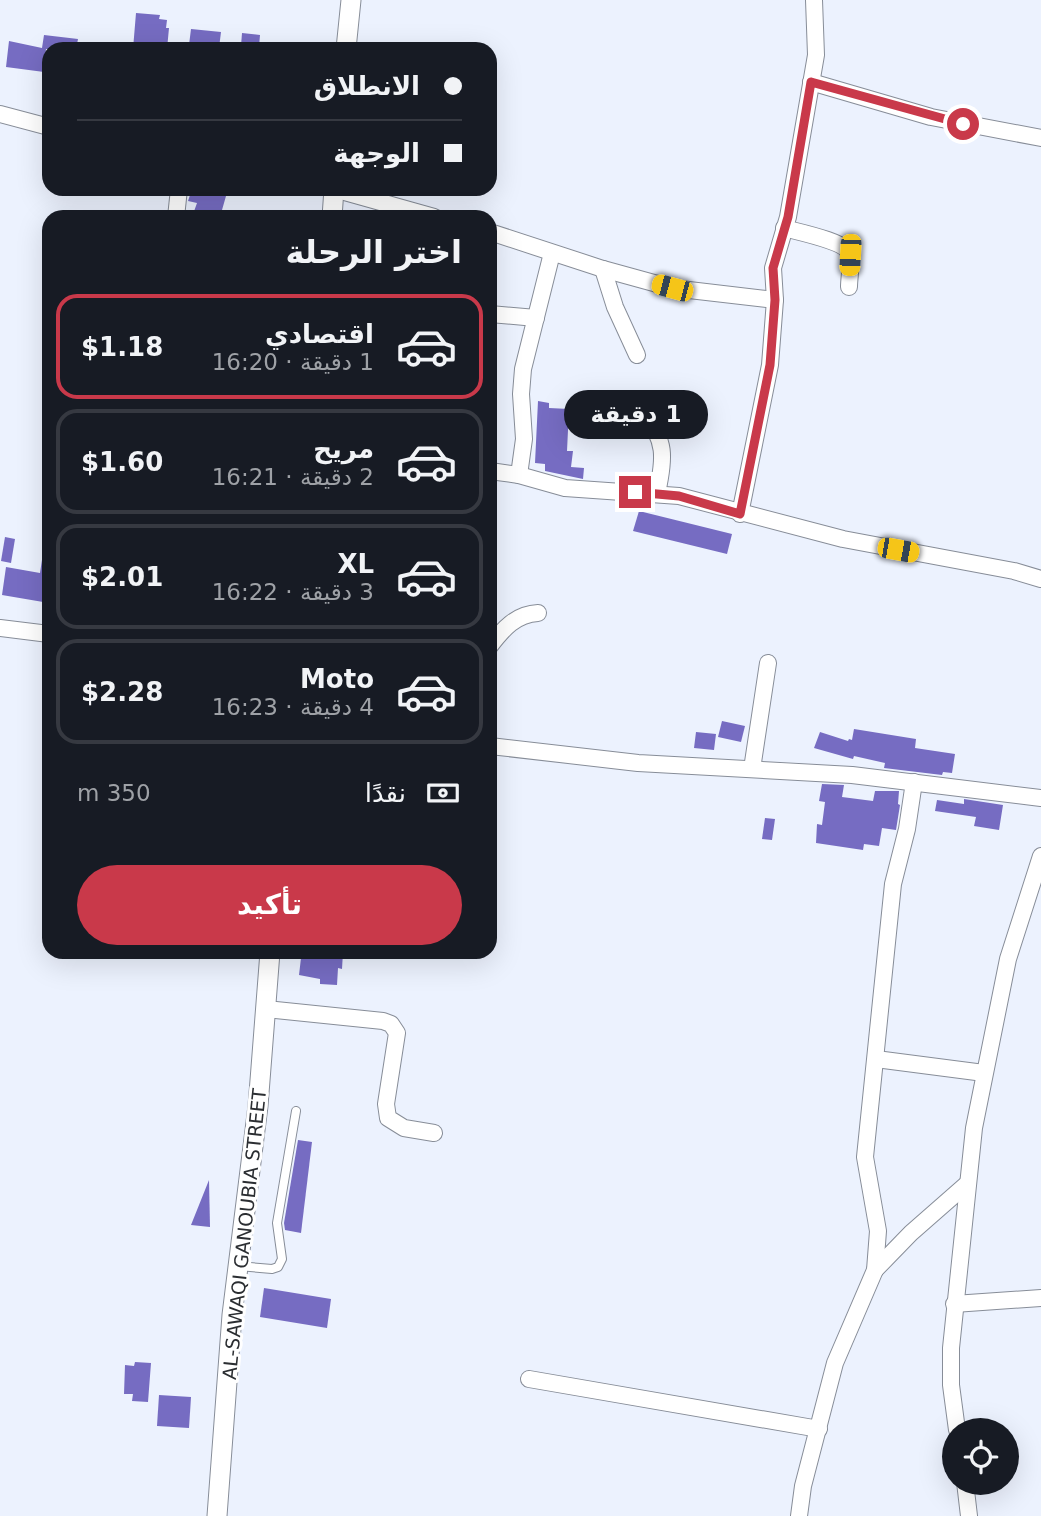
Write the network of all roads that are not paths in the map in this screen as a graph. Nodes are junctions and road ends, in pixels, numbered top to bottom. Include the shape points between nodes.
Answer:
1 (351, 0) edge
2 (814, 0) edge
3 (347, 42) edge
4 (811, 82) junction
5 (0, 114) edge
6 (42, 125) edge
7 (1041, 138) edge
8 (359, 196) edge
9 (409, 210) edge
10 (784, 228) junction
11 (497, 234) edge
12 (552, 253) junction
13 (603, 269) junction
14 (849, 287) dead end
15 (775, 300) junction
16 (497, 315) edge
17 (536, 318) junction
18 (637, 355) dead end
19 (643, 411) dead end
20 (497, 472) edge
21 (519, 475) junction
22 (657, 493) junction
23 (740, 514) junction
24 (1041, 579) edge
25 (538, 613) dead end
26 (0, 628) edge
27 (42, 633) edge
28 (497, 639) edge
29 (768, 663) dead end
30 (497, 747) edge
31 (752, 769) junction
32 (914, 782) junction
33 (1041, 798) edge
34 (1041, 856) edge
35 (270, 959) edge
36 (266, 1009) junction
37 (876, 1059) junction
38 (984, 1073) junction
39 (296, 1111) dead end
40 (433, 1133) dead end
41 (968, 1183) junction
42 (238, 1266) junction
43 (875, 1270) junction
44 (1041, 1298) edge
45 (954, 1304) junction
46 (528, 1379) dead end
47 (956, 1418) edge
48 (819, 1429) junction
49 (967, 1495) edge
50 (217, 1516) edge
51 (799, 1516) edge
52 (969, 1516) edge

1 - 3 street
2 - 4 street via 816,55
4 - 7 street via 931,117
4 - 10 street
5 - 6 street
8 - 9 street
10 - 14 street via 846,248
10 - 15 street via 773,268
11 - 12 street
12 - 13 street
12 - 17 street
13 - 15 street via 672,288
13 - 18 street
15 - 23 street via 770,365
16 - 17 street
17 - 21 street via 521,383 524,439
19 - 22 street via 662,442
20 - 21 street
21 - 22 street via 565,488
22 - 23 street
23 - 24 street
25 - 28 street via 517,618
26 - 27 street
29 - 31 street
30 - 31 street via 638,763
31 - 32 street
32 - 33 street
32 - 37 street via 892,884
34 - 38 street via 1008,959
35 - 36 street, AL-SAWAQI GANOUBIA STREET
36 - 40 street via 391,1024 397,1034 388,1118 404,1128
36 - 42 street, AL-SAWAQI GANOUBIA STREET
37 - 38 street
37 - 43 street via 865,1157 877,1231
38 - 41 street
39 - 42 lane via 277,1223 282,1259 272,1269
41 - 43 street
41 - 45 street
42 - 50 street, AL-SAWAQI GANOUBIA STREET
43 - 48 street via 835,1363
44 - 45 street
45 - 47 street via 951,1373
46 - 48 street
48 - 51 street
49 - 52 street

